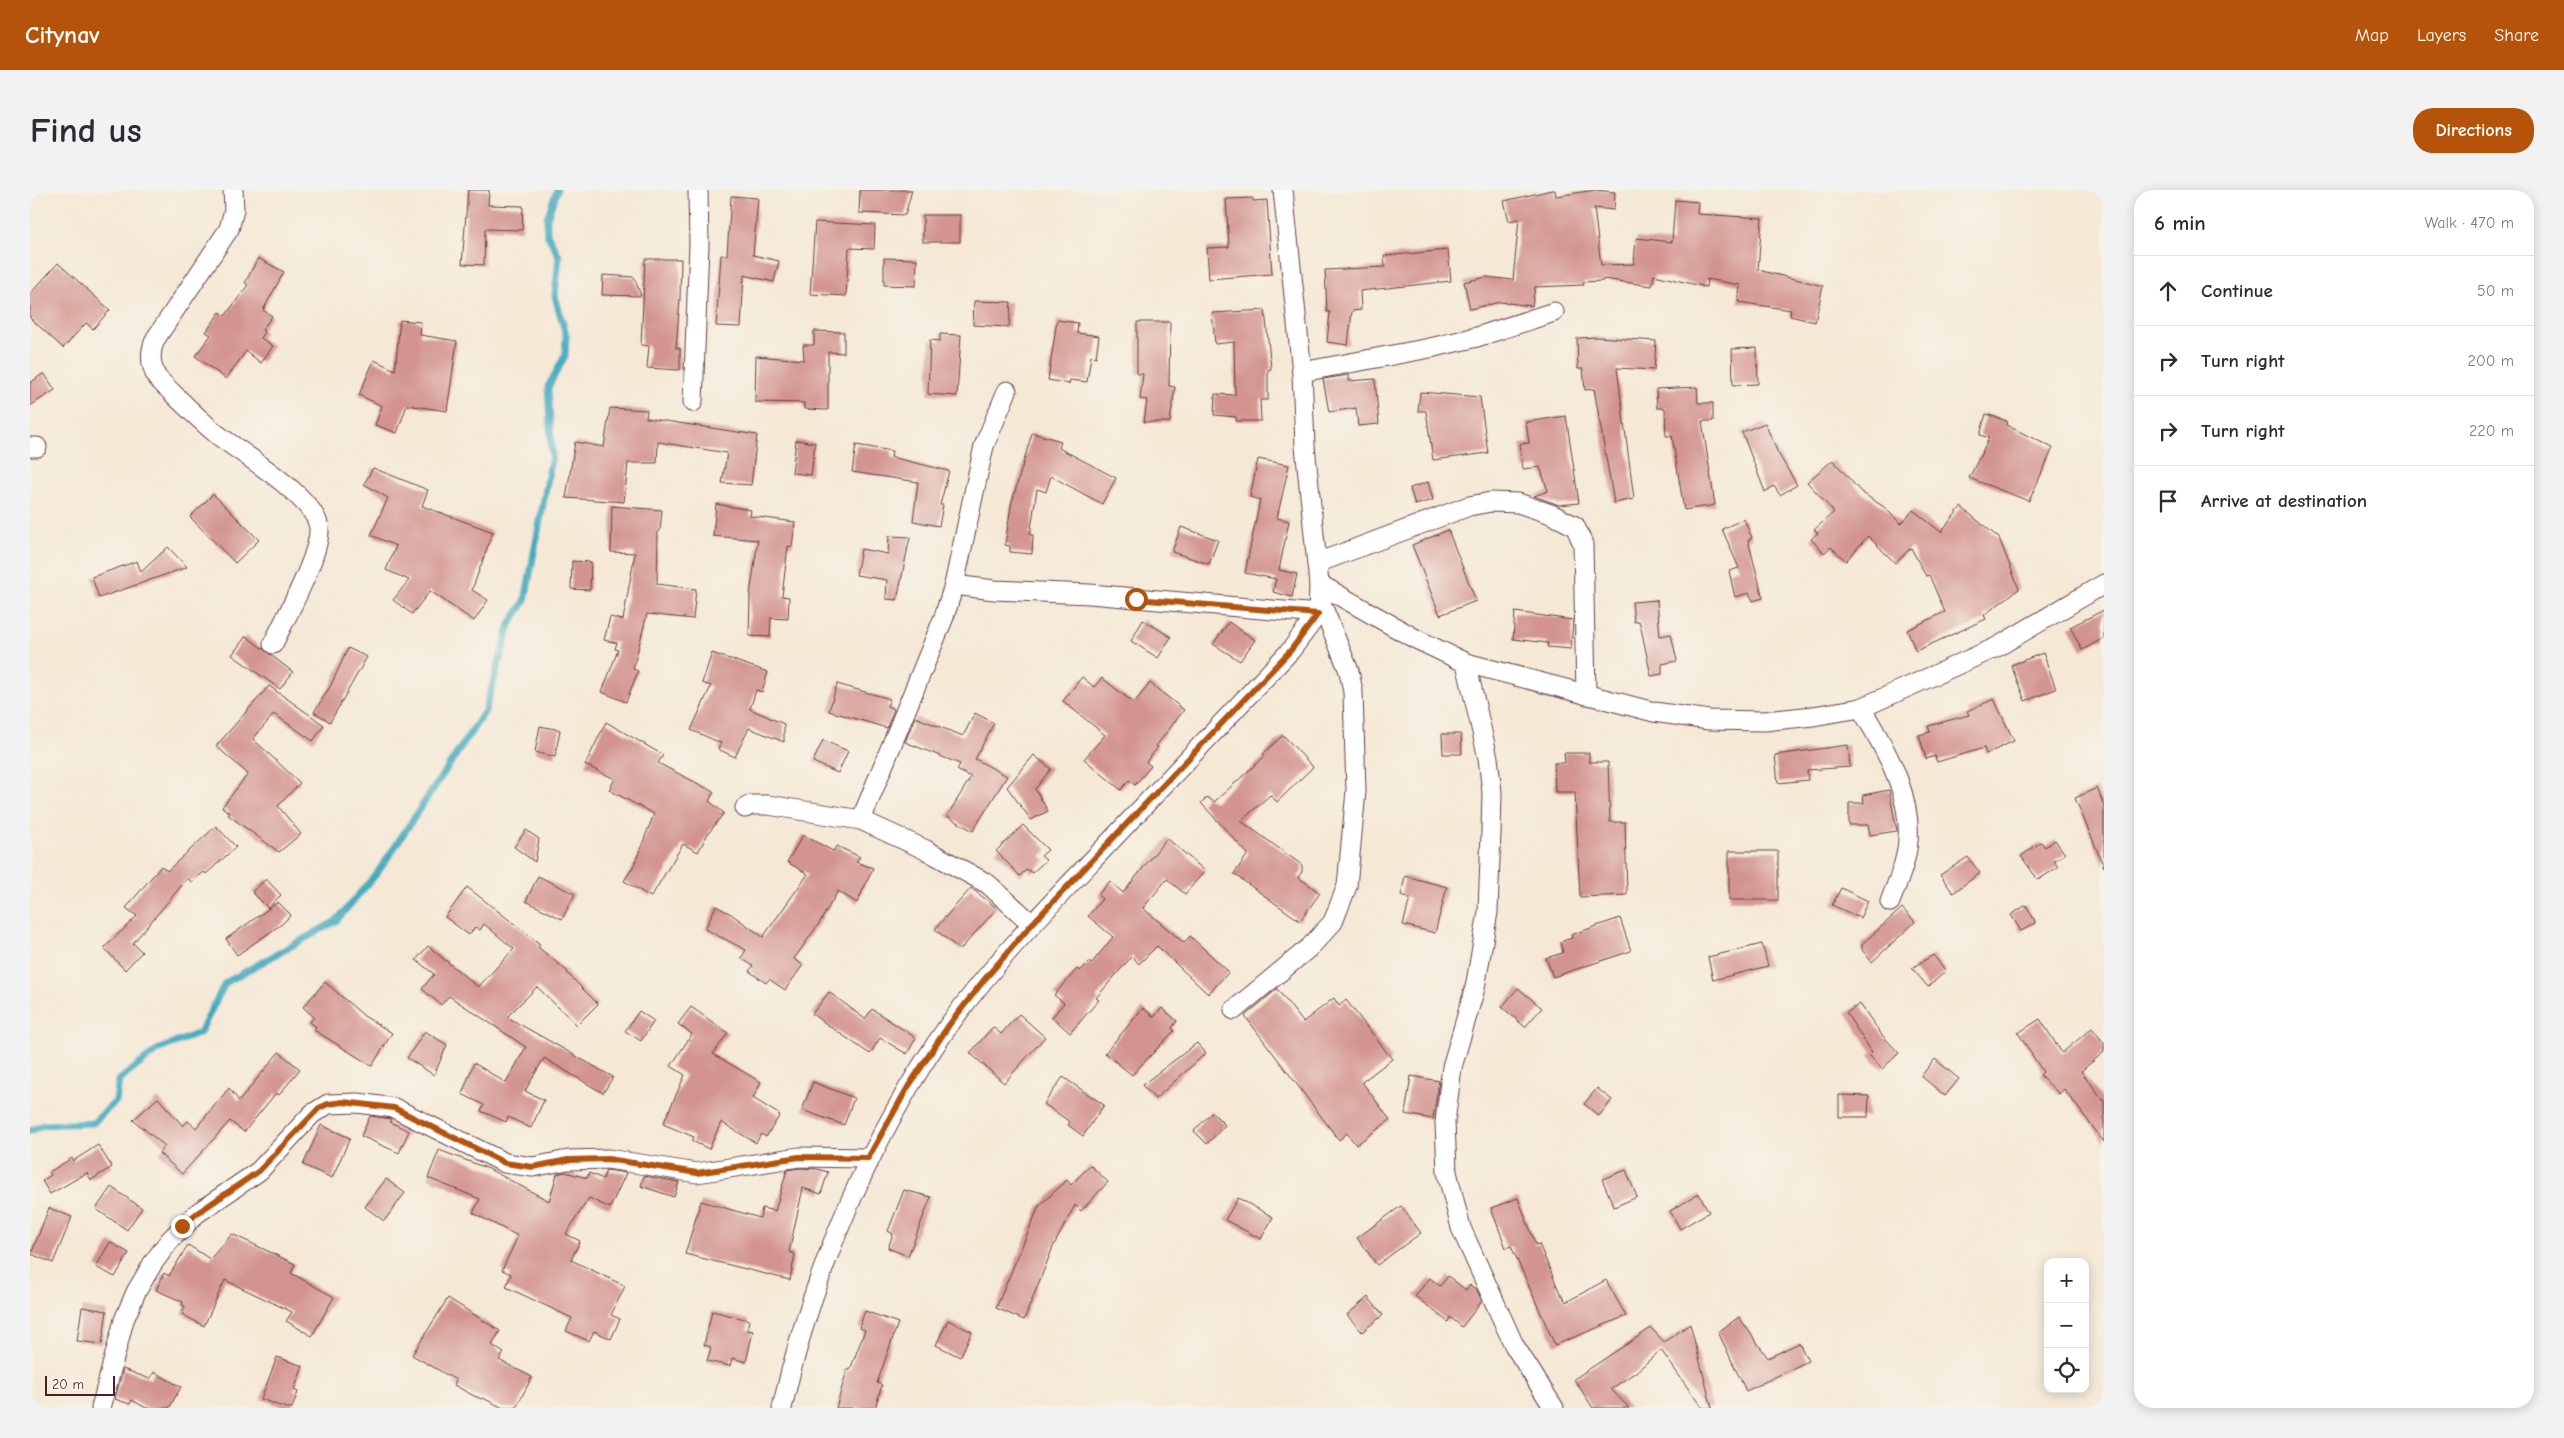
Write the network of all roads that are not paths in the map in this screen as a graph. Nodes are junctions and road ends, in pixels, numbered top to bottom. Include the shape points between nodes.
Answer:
1 (233, 190) edge
2 (698, 190) edge
3 (1284, 190) edge
4 (1554, 312) dead end
5 (1302, 372) junction
6 (1007, 391) dead end
7 (693, 402) dead end
8 (1317, 563) junction
9 (2104, 584) edge
10 (954, 585) junction
11 (1318, 598) junction
12 (272, 644) dead end
13 (1466, 663) junction
14 (1586, 695) junction
15 (1861, 708) junction
16 (745, 808) dead end
17 (861, 820) junction
18 (1890, 902) dead end
19 (1032, 924) junction
20 (1234, 1010) dead end
21 (868, 1158) junction
22 (101, 1408) edge
23 (782, 1408) edge
24 (1554, 1408) edge

1 - 12 street via 234,210 228,229 156,338 150,356 157,378 217,434 304,501 319,522 318,539 308,568
2 - 7 street
3 - 5 street
4 - 5 street via 1439,346
5 - 8 street via 1305,446
6 - 10 street via 984,446
8 - 11 street
8 - 14 street via 1469,506 1518,502 1551,514 1575,526 1583,544
9 - 15 street via 1997,647
10 - 11 street via 1090,594
10 - 17 street
11 - 13 street
11 - 19 street via 1291,650
11 - 20 street via 1349,671 1353,692 1356,791 1347,886 1333,922 1316,941
13 - 14 street
13 - 24 street via 1488,758 1492,792 1491,832 1488,912 1475,988 1452,1067 1445,1122 1447,1172 1462,1228 1514,1345
14 - 15 street via 1654,712 1709,720 1764,721
15 - 18 street via 1886,748 1904,800 1909,828 1906,858
16 - 17 street via 768,805
17 - 19 street via 988,884
19 - 21 street via 949,1025 908,1087
21 - 22 street via 799,1157 697,1173 608,1159 568,1160 533,1167 505,1163 394,1108 351,1102 328,1104 312,1114 245,1182 196,1214 164,1248 136,1292 124,1320
21 - 23 street via 813,1299

